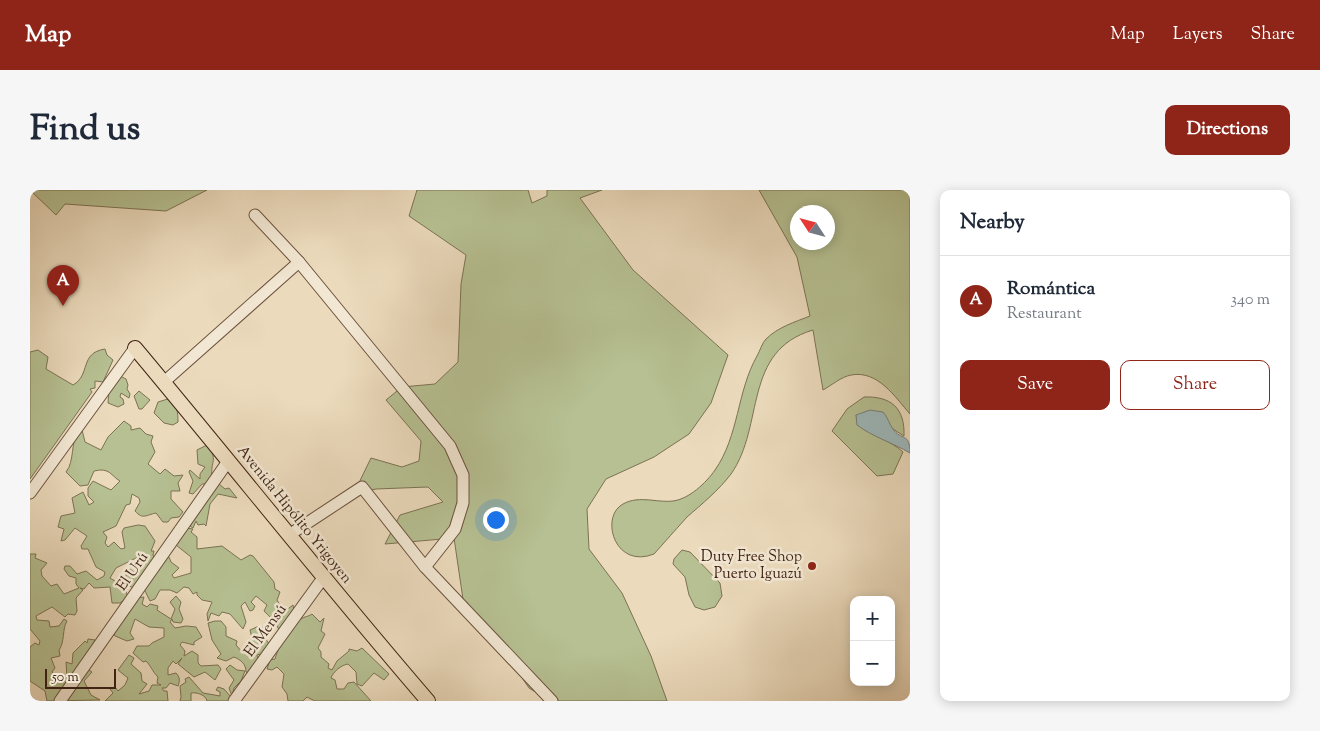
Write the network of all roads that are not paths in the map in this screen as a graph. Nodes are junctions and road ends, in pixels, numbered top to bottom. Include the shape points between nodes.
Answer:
1 (255, 215) dead end
2 (299, 262) junction
3 (135, 348) joint
4 (164, 382) junction
5 (229, 460) junction
6 (30, 493) edge
7 (289, 535) junction
8 (425, 568) junction
9 (323, 578) junction
10 (60, 701) edge
11 (235, 701) edge
12 (428, 701) edge
13 (552, 701) edge

1 - 2 street
2 - 4 street
2 - 8 street via 450,446 464,476 463,504 455,529
3 - 4 main road, Avenida Hipólito Yrigoyen
3 - 6 street
4 - 5 main road, Avenida Hipólito Yrigoyen
5 - 7 main road, Avenida Hipólito Yrigoyen
5 - 10 street, El Urú
7 - 8 street via 362,486
7 - 9 main road, Avenida Hipólito Yrigoyen
8 - 13 street
9 - 11 street, El Mensú
9 - 12 main road, Avenida Hipólito Yrigoyen

